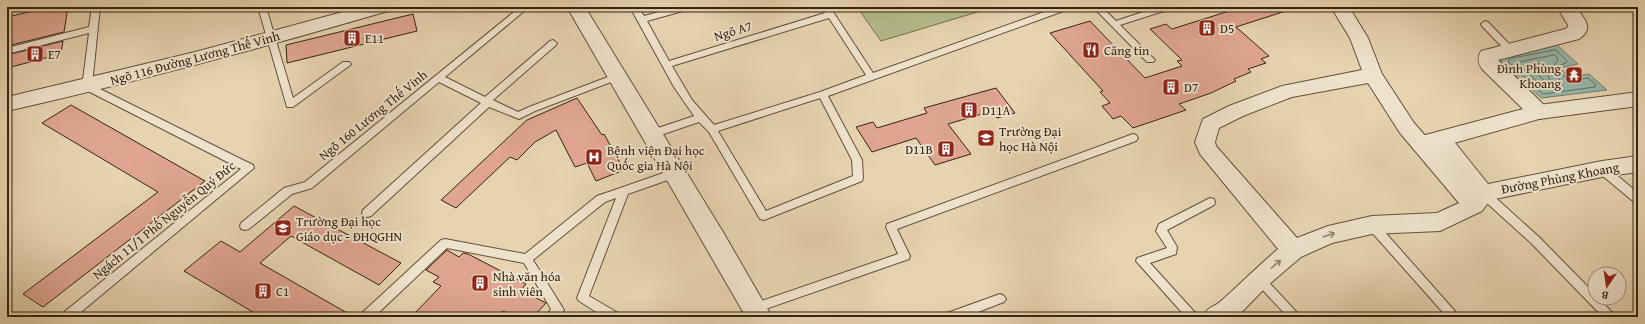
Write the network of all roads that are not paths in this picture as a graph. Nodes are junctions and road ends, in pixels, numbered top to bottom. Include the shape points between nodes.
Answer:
1 (11, 7) edge
2 (96, 7) edge
3 (262, 7) edge
4 (382, 7) edge
5 (525, 7) edge
6 (576, 7) edge
7 (634, 7) edge
8 (687, 7) edge
9 (1066, 7) edge
10 (1097, 7) edge
11 (1167, 7) edge
12 (1340, 7) edge
13 (1566, 7) edge
14 (7, 8) edge
15 (829, 10) edge
16 (642, 19) junction
17 (1114, 24) junction
18 (1485, 24) dead end
19 (94, 29) junction
20 (270, 39) junction
21 (553, 43) dead end
22 (1510, 50) junction
23 (7, 51) edge
24 (1150, 60) dead end
25 (346, 64) dead end
26 (666, 65) junction
27 (1373, 75) junction
28 (871, 76) junction
29 (616, 77) junction
30 (439, 78) junction
31 (87, 87) junction
32 (823, 94) junction
33 (1638, 99) edge
34 (487, 101) junction
35 (7, 104) edge
36 (1539, 112) junction
37 (700, 118) junction
38 (712, 129) junction
39 (652, 134) junction
40 (1133, 138) dead end
41 (1432, 142) junction
42 (1638, 164) edge
43 (1602, 169) junction
44 (675, 173) junction
45 (624, 191) junction
46 (1479, 199) junction
47 (1638, 199) edge
48 (1210, 202) dead end
49 (367, 213) dead end
50 (1372, 225) junction
51 (245, 226) dead end
52 (1293, 250) junction
53 (527, 259) junction
54 (1259, 279) junction
55 (1000, 299) dead end
56 (756, 312) edge
57 (67, 317) edge
58 (366, 317) edge
59 (552, 317) edge
60 (614, 317) edge
61 (951, 317) edge
62 (1193, 317) edge
63 (1215, 317) edge
64 (1295, 317) edge
65 (1454, 317) edge
66 (1610, 317) edge

1 - 14 lane
2 - 19 lane
3 - 20 lane
4 - 20 street, Ngõ 116 Đường Lương Thế Vinh
5 - 30 lane
6 - 29 street
7 - 16 lane
8 - 16 lane
9 - 28 lane
10 - 17 lane
11 - 17 lane
12 - 27 street via 1359,38
13 - 22 street via 1578,25 1578,30 1572,34
15 - 26 lane, Ngõ A7
15 - 28 lane
16 - 26 lane
17 - 24 lane
18 - 22 lane
19 - 23 lane
19 - 31 lane
20 - 25 lane via 290,105
20 - 31 street, Ngõ 116 Đường Lương Thế Vinh
21 - 34 lane
22 - 36 street via 1488,56 1489,64
26 - 37 lane
27 - 41 street via 1407,128
27 - 52 street via 1289,91 1210,124 1204,142 1207,149
28 - 32 lane
29 - 34 lane, Ngõ 160 Lương Thế Vinh via 519,116
29 - 39 street
30 - 34 lane, Ngõ 160 Lương Thế Vinh
30 - 51 lane, Ngõ 160 Lương Thế Vinh via 308,184 288,192
31 - 35 street, Ngõ 116 Đường Lương Thế Vinh
31 - 57 lane, Ngách 11/1 Phố Nguyễn Quý Đức via 249,168
32 - 38 lane
32 - 38 lane via 857,160 858,178 764,216
33 - 36 street
34 - 49 lane
36 - 41 street
37 - 38 lane
37 - 39 lane
39 - 44 street
40 - 56 lane via 891,227 905,256
41 - 46 street
42 - 43 street, Đường Phùng Khoang
43 - 46 street, Đường Phùng Khoang
43 - 47 lane
44 - 45 lane
44 - 56 street
45 - 53 lane via 601,199
45 - 60 lane via 583,298
46 - 50 street, Đường Phùng Khoang via 1440,222
46 - 66 lane via 1535,240
48 - 62 lane via 1163,227 1160,231 1172,247 1172,251 1141,261
52 -> 50 street, Đường Phùng Khoang via 1328,235
50 - 65 lane
54 -> 52 street, Đường Phùng Khoang
53 - 58 lane via 446,243
53 - 59 lane via 558,310
54 - 63 street, Đường Phùng Khoang via 1228,310
54 - 64 lane
55 - 61 lane

